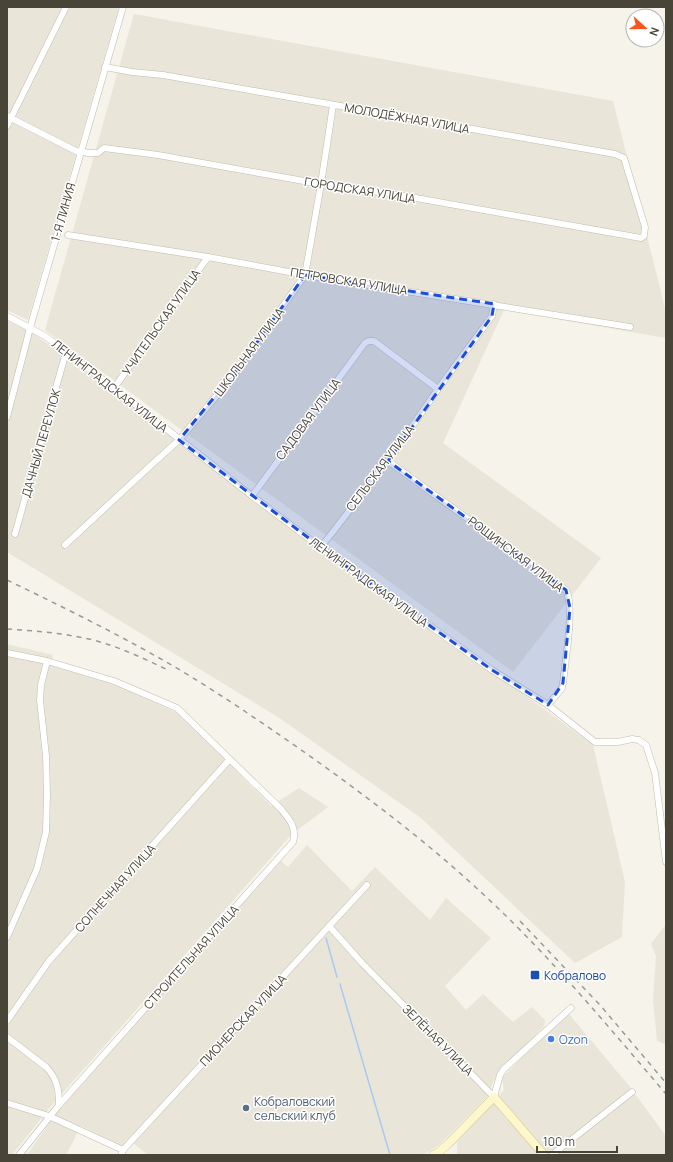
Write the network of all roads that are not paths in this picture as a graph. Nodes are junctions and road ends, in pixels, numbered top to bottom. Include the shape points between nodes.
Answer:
1 (66, 7) edge
2 (123, 7) edge
3 (105, 67) junction
4 (333, 105) junction
5 (9, 117) edge
6 (7, 126) edge
7 (80, 152) junction
8 (322, 184) junction
9 (68, 235) dead end
10 (641, 238) joint
11 (208, 256) junction
12 (305, 275) junction
13 (494, 304) junction
14 (7, 316) edge
15 (630, 327) dead end
16 (30, 328) junction
17 (66, 352) junction
18 (114, 388) junction
19 (438, 389) junction
20 (7, 417) edge
21 (179, 440) junction
22 (388, 461) junction
23 (252, 496) junction
24 (14, 534) dead end
25 (64, 545) dead end
26 (321, 547) junction
27 (7, 653) edge
28 (47, 662) junction
29 (548, 705) junction
30 (229, 760) junction
31 (666, 862) edge
32 (367, 885) dead end
33 (329, 926) junction
34 (7, 937) edge
35 (571, 1008) dead end
36 (7, 1021) edge
37 (7, 1037) edge
38 (632, 1092) dead end
39 (494, 1097) junction
40 (7, 1103) edge
41 (59, 1105) junction
42 (49, 1116) junction
43 (122, 1153) edge
44 (436, 1154) edge
45 (19, 1155) edge
46 (544, 1155) edge
47 (552, 1155) edge

1 - 5 street
2 - 3 street, 1-Я ЛИНИЯ
3 - 4 street, МОЛОДЁЖНАЯ УЛИЦА
3 - 7 street, 1-Я ЛИНИЯ
4 - 8 street, ШКОЛЬНАЯ УЛИЦА
4 - 10 street, МОЛОДЁЖНАЯ УЛИЦА via 615,154 624,158 645,227 644,236
5 - 6 street
5 - 7 street
7 - 8 street, ГОРОДСКАЯ УЛИЦА via 98,153 104,148 158,155
7 - 16 street, 1-Я ЛИНИЯ
8 - 10 street, ГОРОДСКАЯ УЛИЦА via 399,195
8 - 12 street, ШКОЛЬНАЯ УЛИЦА
9 - 11 street, ПЕТРОВСКАЯ УЛИЦА
11 - 12 street, ПЕТРОВСКАЯ УЛИЦА
11 - 18 street, УЧИТЕЛЬСКАЯ УЛИЦА
12 - 13 street, ПЕТРОВСКАЯ УЛИЦА
12 - 21 street, ШКОЛЬНАЯ УЛИЦА via 236,372
13 - 15 street, ПЕТРОВСКАЯ УЛИЦА
13 - 19 street, СЕЛЬСКАЯ УЛИЦА via 492,316
14 - 16 street, ЛЕНИНГРАДСКАЯ УЛИЦА
16 - 17 street, ЛЕНИНГРАДСКАЯ УЛИЦА
16 - 20 street, 1-Я ЛИНИЯ
17 - 18 street, ЛЕНИНГРАДСКАЯ УЛИЦА
17 - 24 street, ДАЧНЫЙ ПЕРЕУЛОК
18 - 21 street, ЛЕНИНГРАДСКАЯ УЛИЦА
19 - 22 street, СЕЛЬСКАЯ УЛИЦА
19 - 23 street, САДОВАЯ УЛИЦА via 374,342 367,342
21 - 23 street, ЛЕНИНГРАДСКАЯ УЛИЦА
21 - 25 street, ШКОЛЬНАЯ УЛИЦА
22 - 26 street, СЕЛЬСКАЯ УЛИЦА
22 - 29 street, РОЩИНСКАЯ УЛИЦА via 566,590 570,608 563,683
23 - 26 street, ЛЕНИНГРАДСКАЯ УЛИЦА
26 - 29 street, ЛЕНИНГРАДСКАЯ УЛИЦА via 492,670
27 - 28 street, СТРОИТЕЛЬНАЯ УЛИЦА
28 - 30 street, СТРОИТЕЛЬНАЯ УЛИЦА via 114,681 177,708
28 - 34 street via 40,700 46,756 46,832 37,869
29 - 31 street, ЛЕНИНГРАДСКАЯ УЛИЦА via 595,742 639,740 646,745 655,773
30 - 36 street, СОЛНЕЧНАЯ УЛИЦА via 48,961
30 - 41 street, СТРОИТЕЛЬНАЯ УЛИЦА via 290,819 295,835 293,842
32 - 33 street, ПИОНЕРСКАЯ УЛИЦА
33 - 39 street, ЗЕЛЁНАЯ УЛИЦА
33 - 43 street, ПИОНЕРСКАЯ УЛИЦА
35 - 39 street via 504,1069 500,1074
37 - 41 street via 52,1072 58,1085
38 - 47 street
39 - 44 street
39 - 46 street, ЗЕЛЁНАЯ УЛИЦА
40 - 42 street
41 - 42 street, СТРОИТЕЛЬНАЯ УЛИЦА
42 - 43 street
42 - 45 street, СТРОИТЕЛЬНАЯ УЛИЦА

